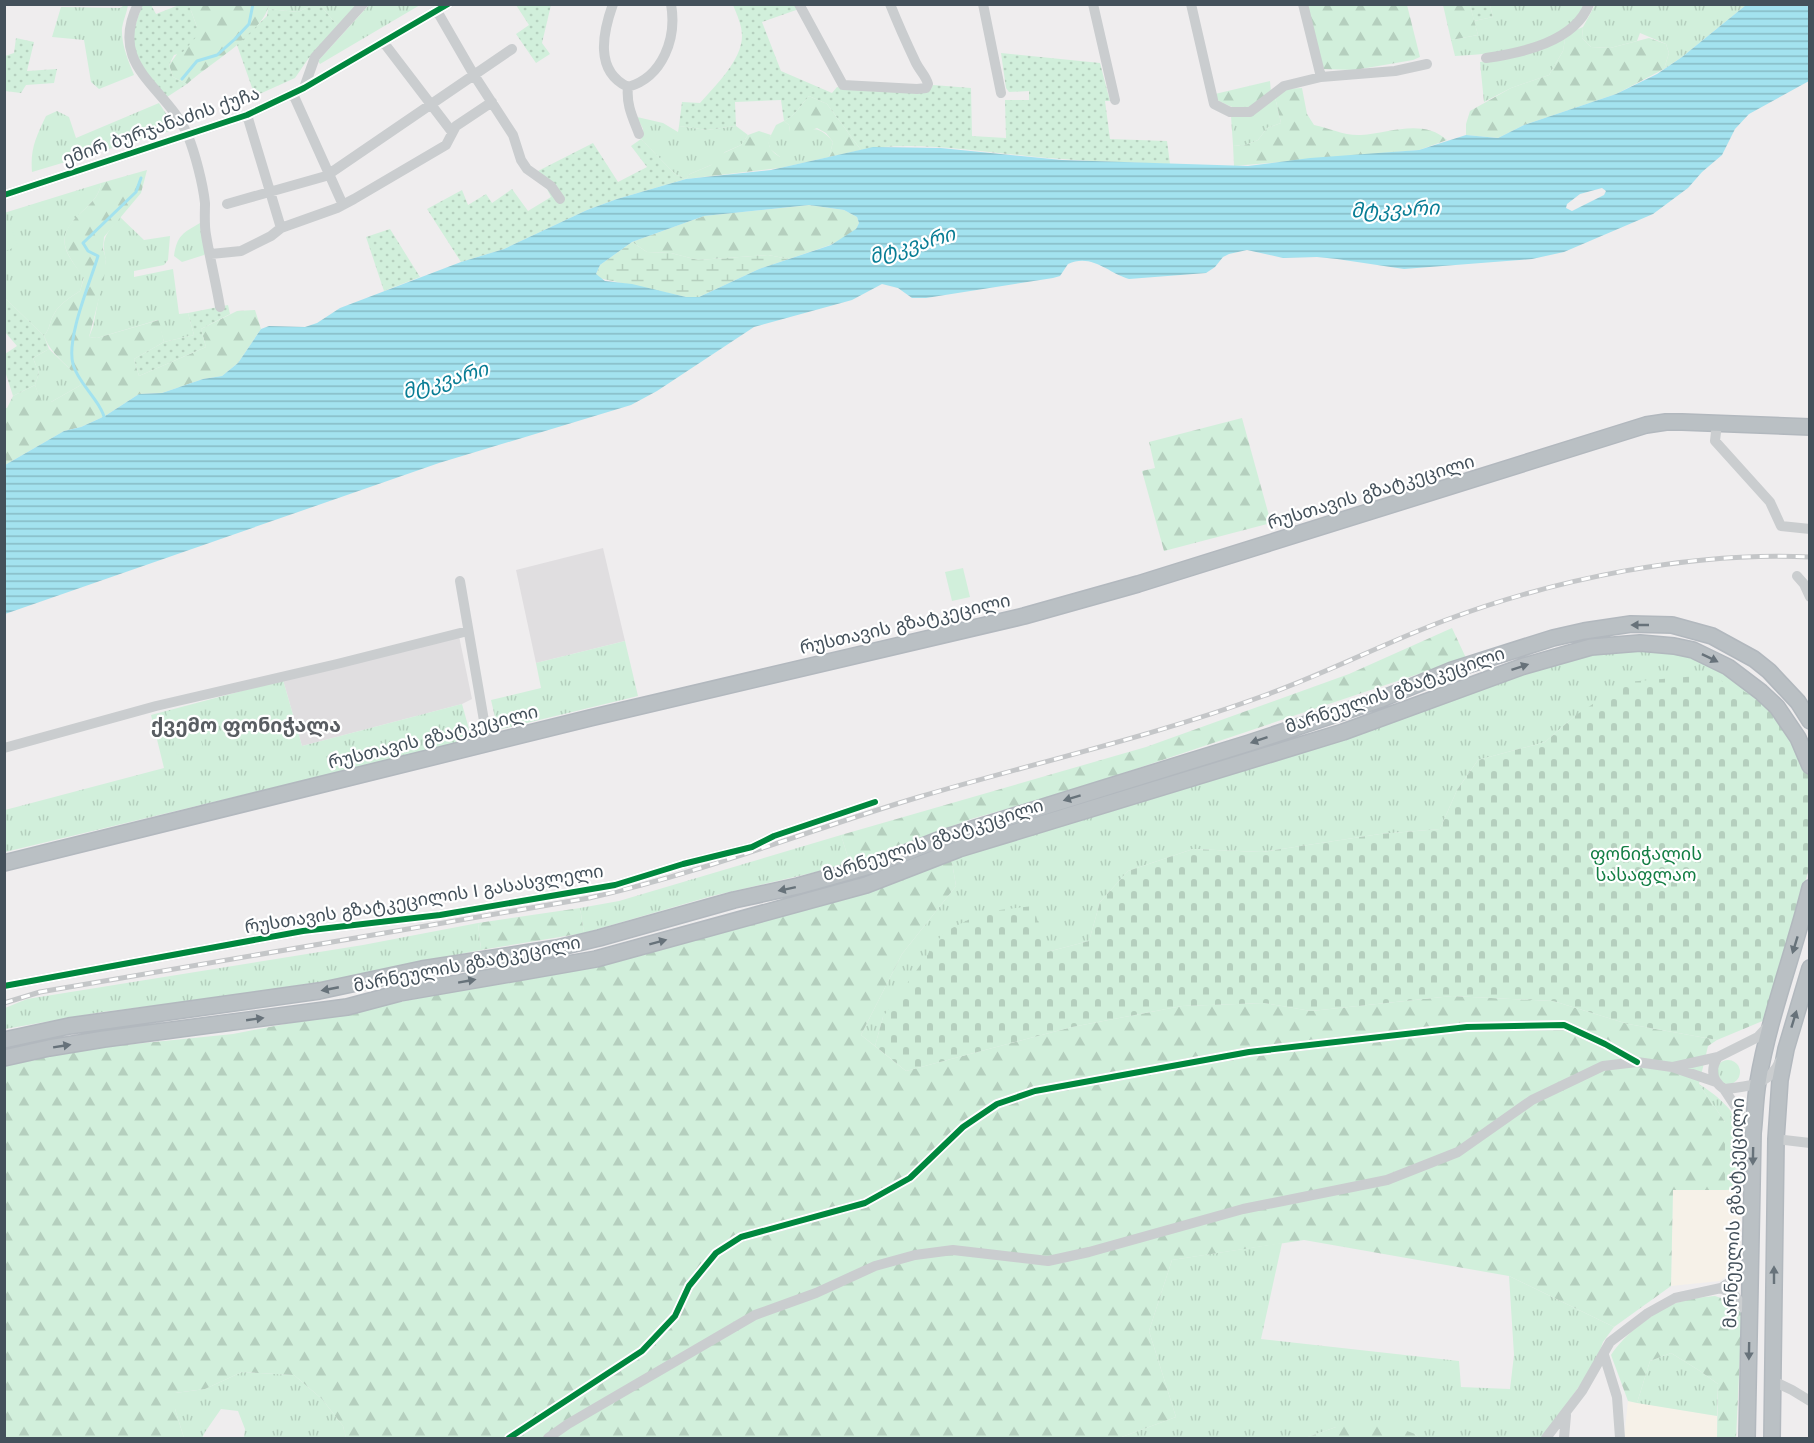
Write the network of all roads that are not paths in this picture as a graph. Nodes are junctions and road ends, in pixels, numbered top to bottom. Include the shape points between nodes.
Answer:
1 (138, 4) edge
2 (363, 4) edge
3 (448, 4) edge
4 (613, 4) edge
5 (670, 4) edge
6 (799, 4) edge
7 (890, 4) edge
8 (983, 4) edge
9 (1093, 4) edge
10 (1191, 4) edge
11 (1303, 4) edge
12 (1589, 4) edge
13 (437, 11) junction
14 (384, 43) junction
15 (512, 49) dead end
16 (1486, 58) dead end
17 (1427, 64) dead end
18 (474, 75) junction
19 (1321, 77) junction
20 (628, 87) junction
21 (304, 88) junction
22 (1001, 93) dead end
23 (293, 94) junction
24 (1115, 100) dead end
25 (492, 102) junction
26 (431, 105) junction
27 (247, 115) junction
28 (452, 132) junction
29 (639, 134) dead end
30 (188, 136) junction
31 (329, 173) junction
32 (270, 192) junction
33 (4, 195) edge
34 (560, 199) dead end
35 (227, 204) dead end
36 (343, 205) junction
37 (280, 228) junction
38 (211, 254) junction
39 (220, 307) dead end
40 (1717, 423) junction
41 (1809, 427) edge
42 (1809, 529) edge
43 (1797, 576) dead end
44 (460, 581) dead end
45 (1809, 597) edge
46 (468, 631) junction
47 (1359, 706) junction
48 (1335, 714) junction
49 (1809, 721) edge
50 (1365, 724) junction
51 (1343, 732) junction
52 (488, 744) junction
53 (4, 748) edge
54 (1809, 766) edge
55 (875, 802) dead end
56 (4, 863) edge
57 (1809, 888) edge
58 (1809, 968) edge
59 (4, 986) edge
60 (1772, 1021) junction
61 (4, 1040) edge
62 (1786, 1049) junction
63 (1718, 1057) junction
64 (4, 1058) edge
65 (1637, 1062) junction
66 (1672, 1067) junction
67 (1758, 1083) junction
68 (1720, 1085) junction
69 (1754, 1133) junction
70 (1776, 1139) junction
71 (1809, 1143) edge
72 (1750, 1258) junction
73 (1721, 1288) junction
74 (1750, 1315) junction
75 (1604, 1355) junction
76 (1773, 1381) junction
77 (1809, 1401) edge
78 (1566, 1414) junction
79 (509, 1438) edge
80 (548, 1438) edge
81 (1546, 1438) edge
82 (1564, 1438) edge
83 (1620, 1438) edge
84 (1747, 1438) edge
85 (1772, 1438) edge

1 - 30 street via 130,21 129,39 136,64 173,110
2 - 21 street via 315,57
3 - 13 street, ემირ ბურჯანაძის ქუჩა
4 - 20 street via 603,44 606,62 614,76
5 - 20 street via 673,31 663,60 636,85
6 - 7 street via 843,85 926,88 928,84
8 - 22 street
9 - 24 street
10 - 19 street via 1214,104 1230,112 1250,112 1284,86
11 - 19 street
12 - 16 street via 1581,20 1552,40
13 - 14 street, ემირ ბურჯანაძის ქუჩა
13 - 18 street
14 - 21 street, ემირ ბურჯანაძის ქუჩა
14 - 26 street
15 - 18 street
17 - 19 street via 1395,71
18 - 25 street
18 - 26 street
20 - 29 street via 630,111
21 - 23 street, ემირ ბურჯანაძის ქუჩა
23 - 27 street, ემირ ბურჯანაძის ქუჩა
23 - 31 street
25 - 28 street
25 - 34 street via 513,135 527,169 551,186
26 - 28 street
26 - 31 street
27 - 30 street, ემირ ბურჯანაძის ქუჩა
27 - 32 street
28 - 36 street via 446,145
30 - 33 street, ემირ ბურჯანაძის ქუჩა
30 - 38 street via 205,202 204,222
31 - 32 street
31 - 36 street
32 - 35 street
32 - 37 street
36 - 37 street
37 - 38 street via 241,251
38 - 39 street
40 - 41 highway, რუსთავის გზატკეცილი
40 - 42 street via 1715,441 1770,502 1781,526
40 - 52 highway, რუსთავის გზატკეცილი via 1646,425 1100,596
43 - 45 street
44 - 46 street
46 - 52 street
46 - 53 street via 156,706
47 - 48 highway, მარნეულის გზატკეცილი
49 -> 47 highway, მარნეულის გზატკეცილი via 1798,702 1754,659 1712,636 1672,625 1631,624 1553,638 1452,670
47 - 50 highway
48 - 51 highway
48 -> 61 highway, მარნეულის გზატკეცილი via 943,838 847,873 599,938 319,991 69,1026
50 - 51 highway, მარნეულის გზატკეცილი
50 -> 54 highway, მარნეულის გზატკეცილი via 1524,666 1591,647 1640,643 1674,646 1693,650 1728,667 1761,692 1777,707 1798,738
64 -> 51 highway, მარნეულის გზატკეცილი via 93,1041 347,1007 400,993 596,959 866,885 959,849
52 - 56 highway, რუსთავის გზატკეცილი
55 - 59 street, რუსთავის გზატკეცილის I გასასვლელი via 752,847 615,885 440,915 303,931
57 -> 60 highway, მარნეულის გზატკეცილი
62 -> 58 highway
60 - 63 street via 1758,1037
60 - 67 highway, მარნეულის გზატკეცილი
62 - 67 street via 1778,1068
62 - 70 highway
63 - 66 street
63 - 68 street via 1713,1070
65 - 66 street
65 - 79 street via 1564,1025 1467,1027 1248,1052 1016,1097 997,1104 963,1127 910,1178 865,1203 741,1237 716,1253 689,1286 675,1316 642,1351
65 - 80 street via 1603,1066 1532,1100 1458,1152 1386,1180 1243,1209 1048,1261 953,1250 875,1266 755,1316
66 - 68 street
67 - 68 street via 1750,1087
67 - 69 highway, მარნეულის გზატკეცილი
68 - 69 street
69 -> 72 highway, მარნეულის გზატკეცილი
70 - 71 street
76 -> 70 highway
72 - 73 street via 1737,1277
72 - 74 highway, მარნეულის გზატკეცილი
73 - 74 street via 1735,1296
73 - 75 street via 1675,1299 1648,1313 1610,1342
74 -> 84 highway, მარნეულის გზატკეცილი
75 - 78 street
75 - 83 street via 1617,1397
76 - 77 street
76 - 85 highway
78 - 81 street
78 - 82 street

